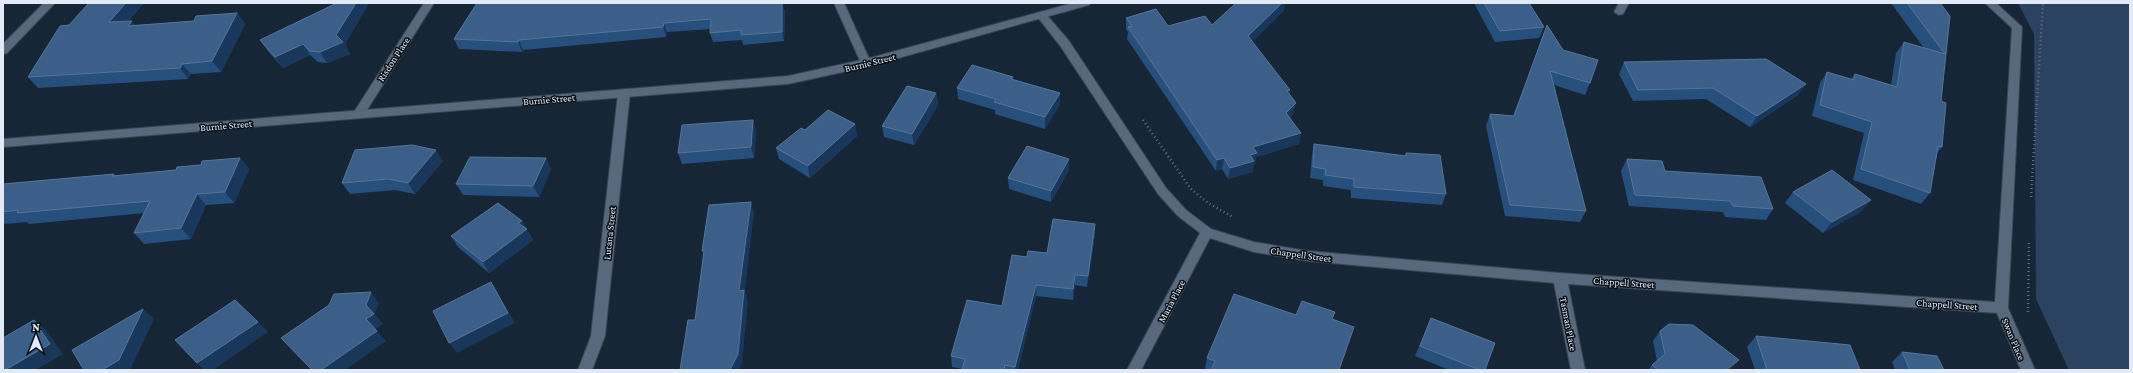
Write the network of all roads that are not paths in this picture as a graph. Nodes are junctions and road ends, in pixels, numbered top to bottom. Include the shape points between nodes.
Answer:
1 (50, 3) edge
2 (429, 3) edge
3 (839, 3) edge
4 (1085, 3) edge
5 (1990, 3) edge
6 (1041, 15) junction
7 (3, 50) edge
8 (866, 64) junction
9 (624, 93) junction
10 (358, 115) junction
11 (3, 143) edge
12 (1208, 232) junction
13 (1560, 278) junction
14 (2001, 308) junction
15 (585, 370) edge
16 (1134, 370) edge
17 (1578, 370) edge
18 (2028, 370) edge

1 - 7 street
2 - 10 street, Risdon Place
3 - 8 street
4 - 6 street, Burnie Street
5 - 14 street via 2017,27
6 - 8 street, Burnie Street
6 - 12 street, Chappell Street via 1065,44 1162,191 1182,212
8 - 9 street, Burnie Street via 788,80
9 - 10 street, Burnie Street
9 - 15 street, Lutana Street via 598,336
10 - 11 street, Burnie Street
12 - 13 street, Chappell Street via 1254,247 1308,256
12 - 16 street, Maria Place
13 - 14 street, Chappell Street
13 - 17 street, Tasman Place
14 - 18 street, Swan Place

